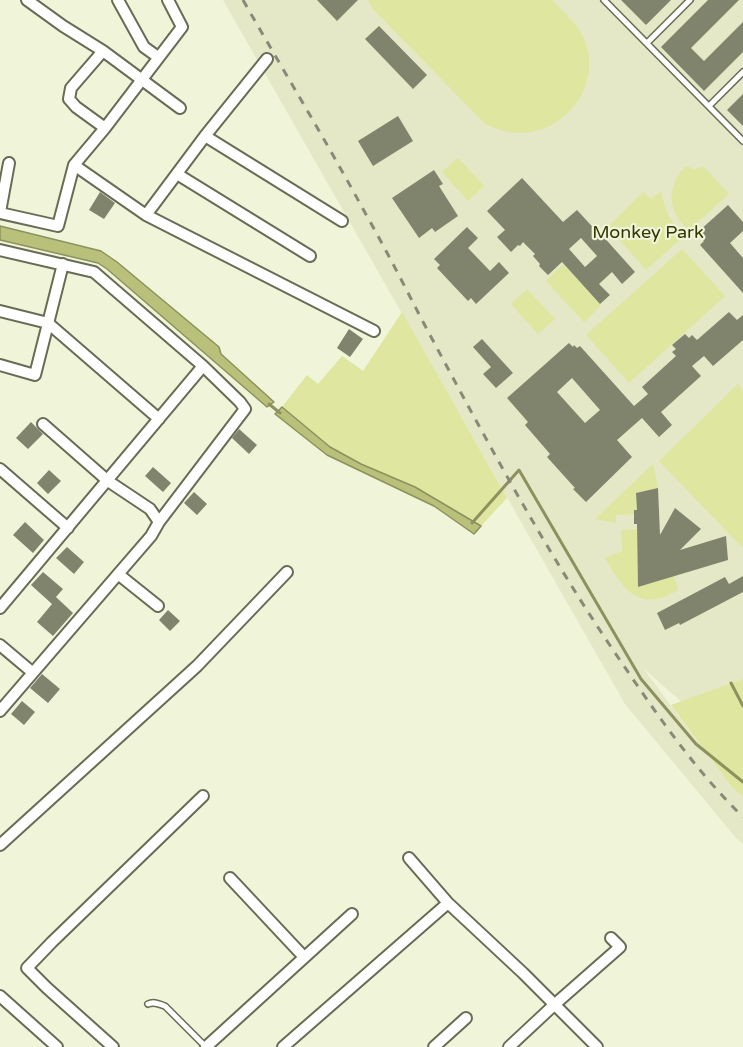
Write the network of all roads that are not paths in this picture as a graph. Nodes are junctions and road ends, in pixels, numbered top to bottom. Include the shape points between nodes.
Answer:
1 (27, 0) edge
2 (118, 0) edge
3 (168, 0) edge
4 (604, 0) edge
5 (690, 0) edge
6 (647, 43) junction
7 (103, 51) junction
8 (158, 57) junction
9 (267, 59) dead end
10 (743, 72) edge
11 (141, 80) junction
12 (709, 106) junction
13 (180, 108) dead end
14 (105, 128) junction
15 (205, 136) junction
16 (743, 141) edge
17 (9, 163) dead end
18 (74, 165) junction
19 (177, 174) junction
20 (0, 212) edge
21 (146, 215) junction
22 (342, 221) dead end
23 (0, 250) edge
24 (310, 256) dead end
25 (63, 264) junction
26 (0, 310) edge
27 (48, 323) junction
28 (374, 331) dead end
29 (0, 365) edge
30 (204, 366) junction
31 (159, 419) junction
32 (43, 424) dead end
33 (0, 469) edge
34 (108, 481) junction
35 (159, 522) junction
36 (68, 528) junction
37 (288, 572) dead end
38 (118, 574) junction
39 (158, 606) dead end
40 (0, 608) edge
41 (0, 645) edge
42 (32, 672) junction
43 (0, 711) edge
44 (203, 796) dead end
45 (0, 845) edge
46 (409, 858) dead end
47 (230, 878) dead end
48 (448, 903) junction
49 (352, 914) dead end
50 (611, 938) dead end
51 (304, 957) junction
52 (0, 996) edge
53 (148, 1004) dead end
54 (554, 1005) junction
55 (466, 1018) dead end
56 (57, 1047) edge
57 (113, 1047) edge
58 (206, 1047) edge
59 (283, 1047) edge
60 (434, 1047) edge
61 (509, 1047) edge
62 (597, 1047) edge

1 - 7 street
2 - 8 street via 144,47
3 - 8 street via 182,27
4 - 6 lane
5 - 6 lane
6 - 12 lane
7 - 11 street
7 - 14 street via 71,88 69,99
8 - 11 street
9 - 15 street
10 - 12 lane
11 - 13 street
11 - 14 street
12 - 16 lane
14 - 18 street
15 - 19 street
15 - 22 street
17 - 20 street
18 - 20 street via 58,226
18 - 21 street
19 - 21 street
19 - 24 street
21 - 28 street
23 - 25 street
25 - 27 street
25 - 30 street via 94,272
26 - 27 street
27 - 29 street via 35,375
27 - 31 street
30 - 31 street
30 - 35 street via 245,409
31 - 34 street
32 - 34 street
33 - 36 street
34 - 35 street via 150,509
34 - 36 street
35 - 38 street
36 - 40 street
37 - 45 street via 197,666
38 - 39 street
38 - 42 street
41 - 42 street
42 - 43 street
44 - 57 street via 27,968
46 - 48 street
47 - 51 street
48 - 54 street
48 - 59 street
49 - 51 street
50 - 54 street via 620,947
51 - 58 street
52 - 56 street
53 - 58 lane via 165,1006
54 - 61 street
54 - 62 street
55 - 60 street

